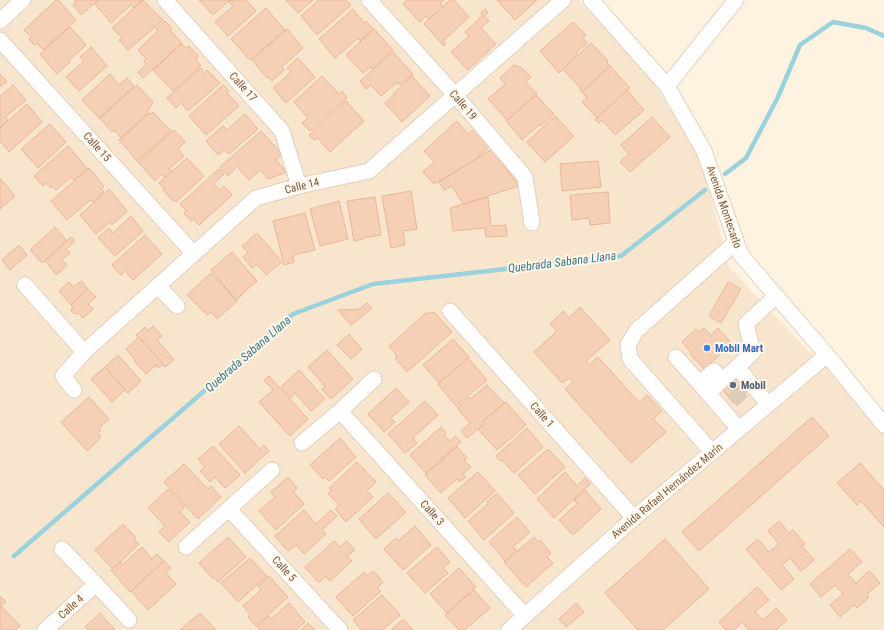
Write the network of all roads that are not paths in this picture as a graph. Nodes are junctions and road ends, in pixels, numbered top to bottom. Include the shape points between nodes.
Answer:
1 (23, 0) edge
2 (165, 0) edge
3 (369, 0) edge
4 (563, 0) edge
5 (591, 0) edge
6 (736, 0) edge
7 (0, 21) edge
8 (0, 40) edge
9 (667, 86) junction
10 (456, 96) junction
11 (299, 186) junction
12 (532, 223) dead end
13 (736, 242) junction
14 (194, 254) junction
15 (25, 285) dead end
16 (158, 286) junction
17 (776, 296) junction
18 (177, 306) dead end
19 (450, 311) dead end
20 (84, 352) junction
21 (827, 355) junction
22 (676, 357) dead end
23 (737, 367) junction
24 (374, 380) dead end
25 (704, 388) junction
26 (74, 390) dead end
27 (768, 404) junction
28 (340, 411) junction
29 (884, 425) edge
30 (739, 429) junction
31 (302, 443) dead end
32 (712, 452) junction
33 (272, 470) dead end
34 (229, 509) junction
35 (634, 518) junction
36 (186, 547) dead end
37 (62, 549) dead end
38 (96, 584) junction
39 (525, 616) junction
40 (129, 620) dead end
41 (45, 630) edge
42 (340, 630) edge
43 (509, 630) edge

1 - 7 street
2 - 11 street, Calle 17 via 282,131
3 - 10 street, Calle 19
4 - 10 street, Calle 14
5 - 9 street, Avenida Montecarlo
6 - 9 street
8 - 14 street, Calle 15
9 - 13 street, Avenida Montecarlo via 704,151
10 - 11 street, Calle 14 via 369,171
10 - 12 street, Calle 19 via 525,177
11 - 14 street, Calle 14 via 256,198
13 - 17 street, Avenida Montecarlo via 741,255
13 - 32 street via 636,331 628,345 630,359
14 - 16 street, Calle 14
15 - 20 street
16 - 18 street
16 - 20 street, Calle 14
17 - 21 street, Avenida Montecarlo
17 - 23 street via 746,324 753,352
19 - 35 street, Calle 1
20 - 26 street, Calle 14 via 63,376
21 - 27 street, Avenida Rafael Hernández Marín
21 - 29 street, Avenida Montecarlo
22 - 25 street
23 - 25 street via 722,380
23 - 27 street via 748,387
24 - 28 street
25 - 30 street via 727,405
27 - 30 street, Avenida Rafael Hernández Marín
28 - 31 street
28 - 39 street, Calle 3
30 - 32 street, Avenida Rafael Hernández Marín
32 - 35 street, Avenida Rafael Hernández Marín
33 - 34 street
34 - 36 street
34 - 42 street, Calle 5
35 - 39 street, Avenida Rafael Hernández Marín
37 - 38 street
38 - 40 street
38 - 41 street, Calle 4
39 - 43 street, Avenida Rafael Hernández Marín

